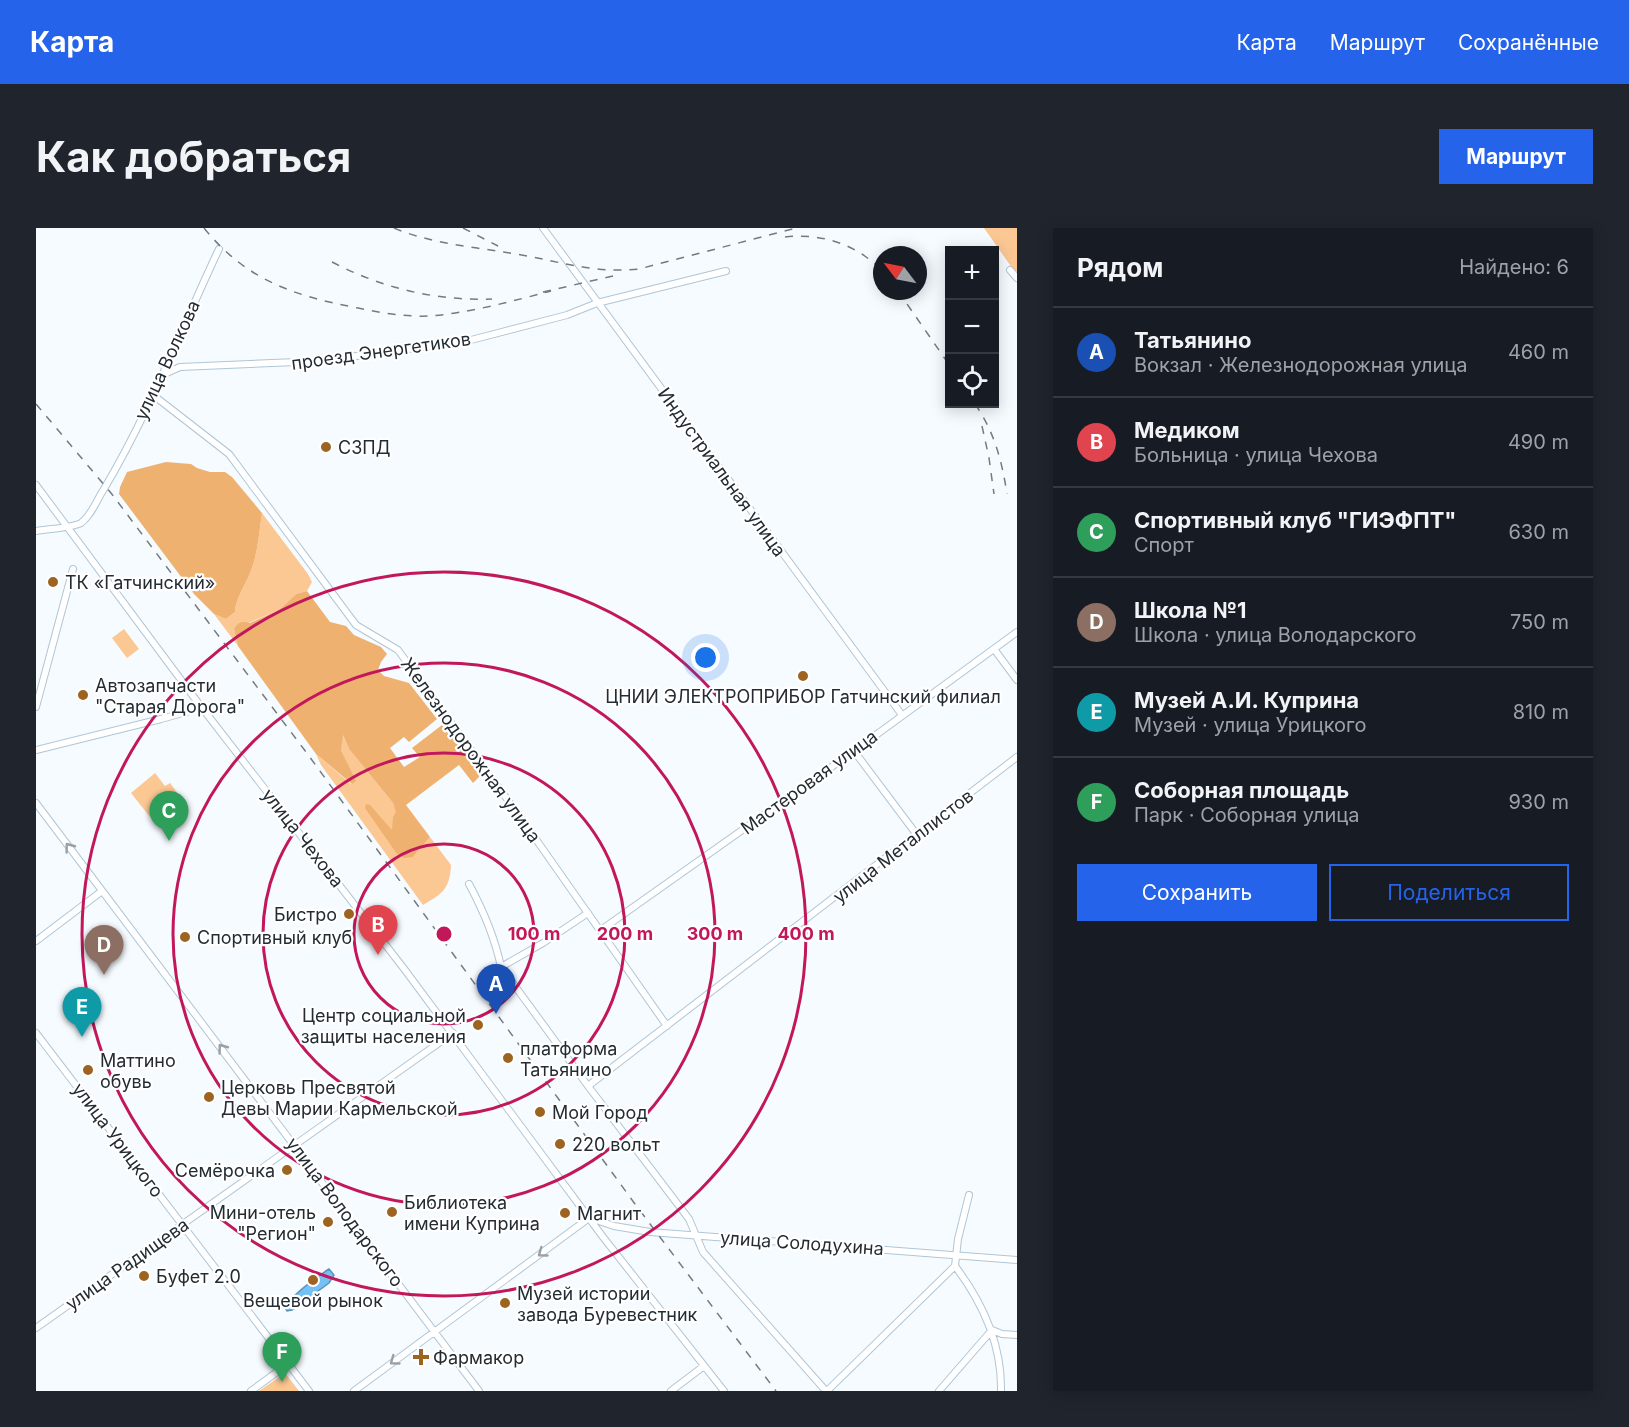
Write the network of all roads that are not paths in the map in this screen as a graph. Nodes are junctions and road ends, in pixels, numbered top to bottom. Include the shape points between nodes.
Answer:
1 (543, 228) edge
2 (219, 249) dead end
3 (1010, 270) dead end
4 (726, 271) dead end
5 (1017, 278) edge
6 (597, 303) junction
7 (162, 375) junction
8 (153, 395) junction
9 (36, 485) edge
10 (68, 526) junction
11 (36, 531) edge
12 (73, 569) dead end
13 (1017, 632) edge
14 (994, 649) junction
15 (1017, 680) edge
16 (199, 704) junction
17 (36, 707) edge
18 (902, 716) junction
19 (36, 750) edge
20 (854, 751) junction
21 (1017, 757) edge
22 (36, 803) edge
23 (917, 835) junction
24 (469, 884) dead end
25 (102, 891) junction
26 (588, 913) junction
27 (601, 930) junction
28 (36, 941) edge
29 (501, 967) junction
30 (667, 1026) junction
31 (36, 1033) edge
32 (453, 1033) junction
33 (588, 1086) junction
34 (295, 1145) junction
35 (969, 1195) dead end
36 (589, 1218) junction
37 (182, 1225) junction
38 (614, 1226) junction
39 (696, 1235) junction
40 (603, 1237) junction
41 (956, 1255) junction
42 (1017, 1260) edge
43 (955, 1266) junction
44 (36, 1328) edge
45 (992, 1330) junction
46 (434, 1332) junction
47 (1017, 1335) edge
48 (288, 1364) junction
49 (704, 1366) junction
50 (251, 1391) edge
51 (309, 1391) edge
52 (354, 1391) edge
53 (480, 1391) edge
54 (671, 1391) edge
55 (724, 1391) edge
56 (827, 1391) edge
57 (939, 1391) edge
58 (1001, 1391) edge

1 - 6 street, Индустриальная улица
2 - 7 street, улица Волкова
3 - 5 street
4 - 6 street, проезд Энергетиков
6 - 7 street, проезд Энергетиков via 567,315 467,341 320,361 180,367
6 - 18 street, Индустриальная улица
7 - 8 street, улица Волкова
8 - 10 street, улица Волкова via 84,520
8 - 26 street, Железнодорожная улица via 229,453 356,625 398,650
9 - 10 street, улица Чехова
10 - 11 street
10 - 16 street, улица Чехова
12 - 17 street
13 - 14 street, Мастеровая улица
14 - 15 street
14 - 18 street, Мастеровая улица
16 - 19 street via 190,711
16 - 32 street, улица Чехова
18 - 20 street, Мастеровая улица
20 - 23 street
20 - 27 street, Мастеровая улица
21 - 23 street, улица Металлистов
25 -> 22 street, улица Володарского
23 - 30 street, улица Металлистов
24 - 29 street via 480,904
25 - 28 street
34 -> 25 street, улица Володарского
26 - 27 street, Железнодорожная улица
26 - 29 street
27 - 30 street, Железнодорожная улица
29 - 33 street
30 - 33 street, улица Металлистов
31 - 37 street, улица Урицкого
32 - 34 street, улица Радищева
32 - 36 street, улица Чехова
33 - 39 street via 689,1219
34 - 37 street, улица Радищева
34 - 46 street, улица Володарского
35 - 41 street
36 - 38 street, улица Солодухина
36 - 40 street, улица Чехова
36 -> 46 street
37 - 44 street, улица Радищева
37 - 48 street, улица Урицкого
38 - 39 street, улица Солодухина
38 - 40 street via 606,1229
39 - 41 street, улица Солодухина
39 - 56 street via 703,1252
40 - 49 street, улица Чехова
41 - 42 street, улица Солодухина
41 - 43 street
43 - 45 street via 972,1289
43 - 56 street
45 - 47 street
45 - 57 street
45 - 58 street via 1000,1363
46 -> 52 street
46 - 53 street, улица Володарского
48 - 50 street
48 - 51 street, улица Урицкого
49 - 54 street
49 - 55 street, улица Чехова

